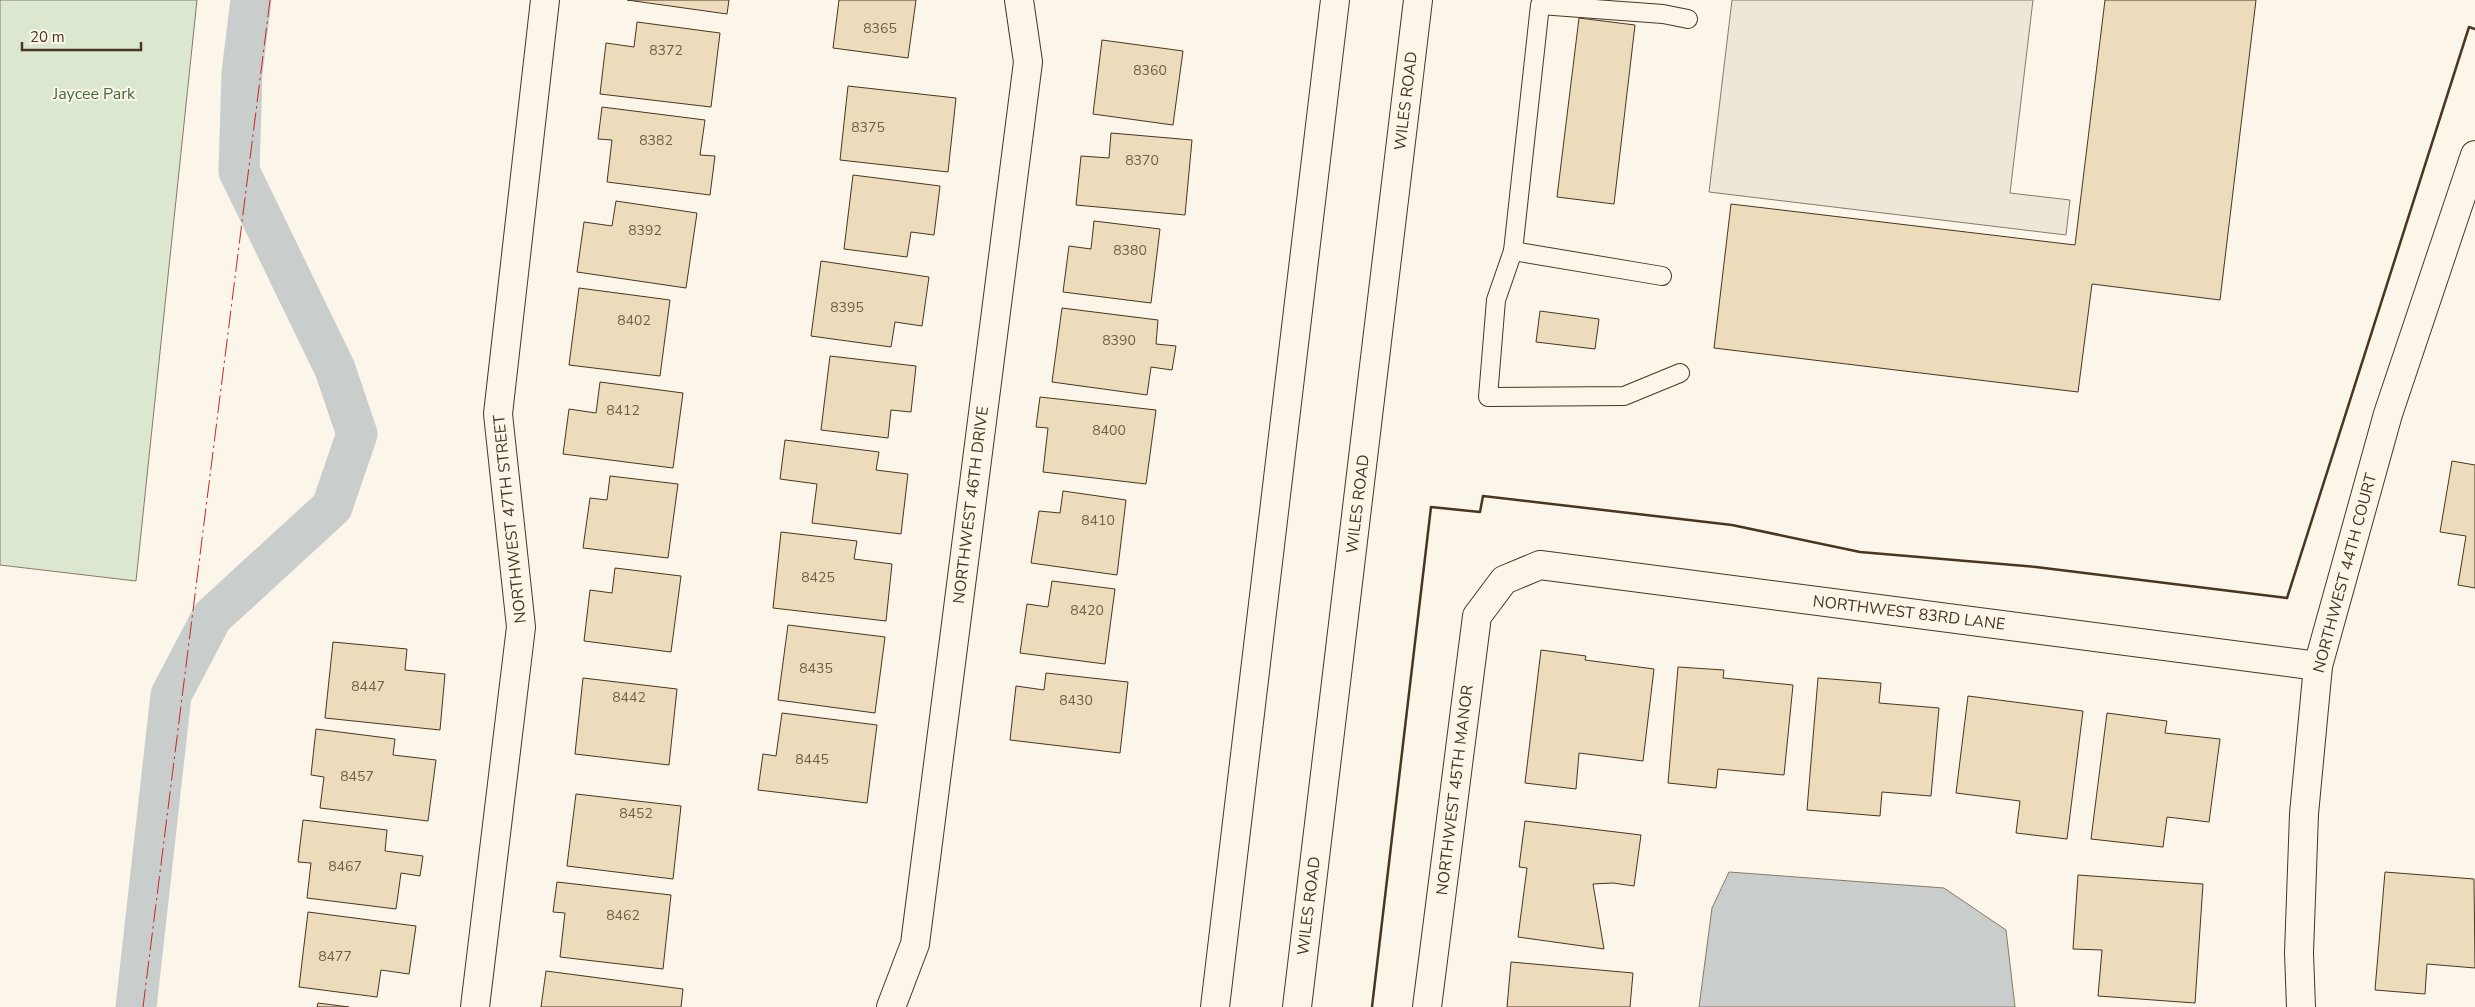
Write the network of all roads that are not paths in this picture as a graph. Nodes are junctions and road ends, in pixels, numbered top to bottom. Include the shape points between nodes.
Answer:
1 (545, 0) edge
2 (1019, 0) edge
3 (1335, 0) edge
4 (1418, 0) edge
5 (1688, 19) dead end
6 (2475, 155) edge
7 (1512, 251) junction
8 (1662, 276) dead end
9 (1680, 373) dead end
10 (1504, 580) joint
11 (2318, 666) junction
12 (475, 1007) edge
13 (891, 1007) edge
14 (1215, 1007) edge
15 (1297, 1007) edge
16 (1428, 1007) edge
17 (2301, 1007) edge

1 - 12 street, NORTHWEST 47TH STREET via 498,414 521,626
2 - 13 street, NORTHWEST 46TH DRIVE via 1028,62 914,944
3 - 14 street
4 - 15 street, WILES ROAD
5 - 7 lane via 1663,14 1540,5
6 - 11 street, NORTHWEST 44TH COURT via 2388,414
7 - 8 lane
7 - 9 lane via 1496,300 1488,397 1624,396
10 - 11 street, NORTHWEST 83RD LANE via 1540,565
10 - 16 street, NORTHWEST 45TH MANOR via 1478,616
11 - 17 street, NORTHWEST 44TH COURT via 2304,814 2299,953

